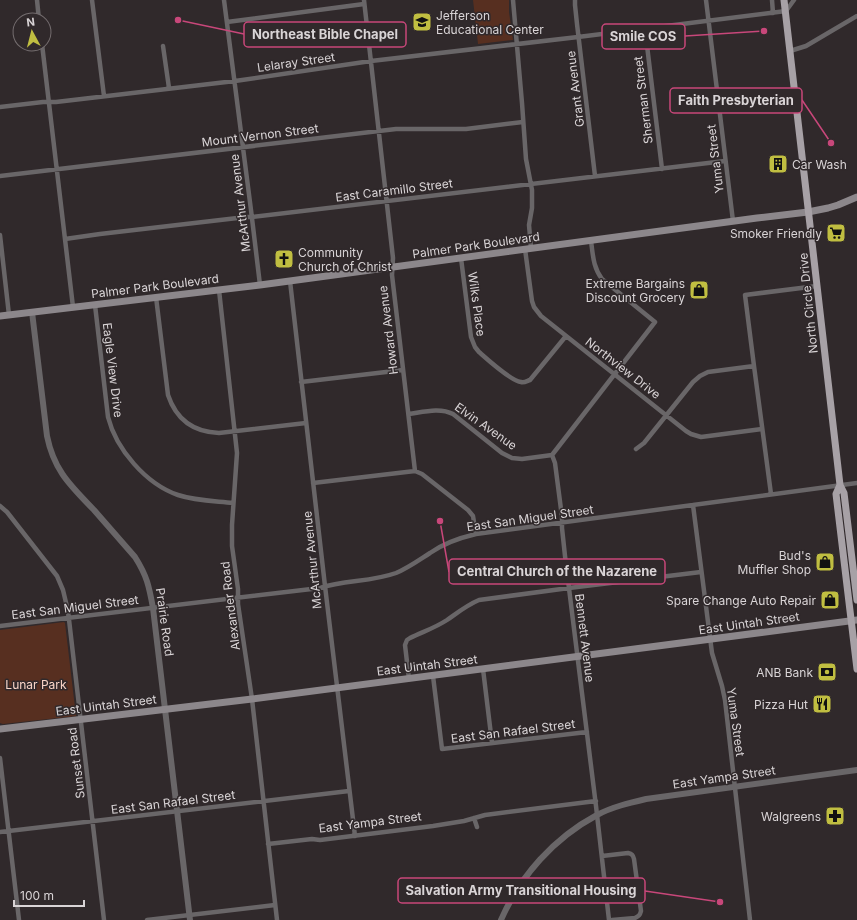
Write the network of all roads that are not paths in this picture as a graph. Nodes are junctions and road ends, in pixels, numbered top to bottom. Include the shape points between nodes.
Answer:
1 (37, 0) edge
2 (92, 0) edge
3 (224, 0) edge
4 (513, 0) edge
5 (575, 0) edge
6 (706, 0) edge
7 (772, 0) edge
8 (784, 0) edge
9 (794, 0) edge
10 (364, 2) edge
11 (786, 11) junction
12 (38, 12) edge
13 (774, 13) junction
14 (857, 16) edge
15 (708, 21) junction
16 (227, 22) junction
17 (645, 29) junction
18 (578, 37) junction
19 (517, 44) junction
20 (163, 46) dead end
21 (790, 51) junction
22 (43, 52) edge
23 (370, 61) junction
24 (235, 81) junction
25 (169, 88) junction
26 (104, 96) junction
27 (49, 102) junction
28 (0, 107) edge
29 (523, 122) junction
30 (378, 132) junction
31 (244, 147) junction
32 (725, 161) junction
33 (56, 169) junction
34 (662, 169) junction
35 (0, 176) edge
36 (595, 176) junction
37 (531, 184) junction
38 (857, 197) edge
39 (386, 201) junction
40 (808, 212) junction
41 (252, 217) junction
42 (733, 221) junction
43 (0, 235) edge
44 (65, 239) junction
45 (591, 241) junction
46 (528, 249) junction
47 (461, 258) junction
48 (393, 267) junction
49 (290, 281) junction
50 (260, 285) junction
51 (817, 286) junction
52 (218, 290) junction
53 (156, 297) junction
54 (95, 304) junction
55 (73, 308) junction
56 (32, 312) junction
57 (9, 315) junction
58 (0, 316) edge
59 (566, 336) junction
60 (754, 366) junction
61 (403, 370) junction
62 (615, 374) junction
63 (301, 382) junction
64 (409, 414) junction
65 (666, 415) junction
66 (306, 423) junction
67 (762, 429) junction
68 (236, 432) junction
69 (636, 449) dead end
70 (552, 455) junction
71 (415, 470) junction
72 (313, 483) junction
73 (857, 483) edge
74 (840, 485) junction
75 (771, 494) junction
76 (233, 502) junction
77 (693, 505) junction
78 (0, 506) edge
79 (562, 523) junction
80 (476, 534) junction
81 (701, 572) junction
82 (325, 586) junction
83 (569, 588) junction
84 (238, 597) junction
85 (857, 600) edge
86 (153, 608) junction
87 (68, 618) junction
88 (854, 620) edge
89 (0, 626) edge
90 (710, 639) junction
91 (578, 657) junction
92 (483, 669) junction
93 (857, 669) edge
94 (433, 676) junction
95 (409, 679) junction
96 (337, 688) junction
97 (252, 699) junction
98 (165, 710) junction
99 (80, 719) junction
100 (0, 729) edge
101 (587, 732) junction
102 (492, 743) junction
103 (0, 758) edge
104 (857, 770) edge
105 (734, 786) junction
106 (349, 790) junction
107 (263, 801) junction
108 (596, 801) junction
109 (177, 811) junction
110 (597, 815) junction
111 (474, 818) junction
112 (93, 821) junction
113 (476, 827) dead end
114 (9, 831) junction
115 (0, 832) edge
116 (355, 836) junction
117 (268, 844) junction
118 (602, 856) junction
119 (275, 905) junction
120 (189, 918) edge
121 (19, 920) edge
122 (104, 920) edge
123 (147, 920) edge
124 (277, 920) edge
125 (501, 920) edge
126 (610, 920) edge
127 (750, 920) edge

1 - 12 street
2 - 26 street
3 - 16 street, McArthur Avenue
4 - 19 street, Northview Drive
5 - 18 street, Grant Avenue
6 - 15 street, Yuma Street
7 - 13 street
8 - 11 main road, North Circle Drive
9 - 11 street
10 - 16 street
10 - 23 street, Howard Avenue
11 - 13 street, Lelaray Street
11 - 21 main road, North Circle Drive
13 - 15 street, Lelaray Street
14 - 21 street via 806,46
15 - 17 street, Lelaray Street
15 - 32 street, Yuma Street
16 - 24 street, McArthur Avenue
17 - 18 street, Lelaray Street
17 - 34 street, Sherman Street
18 - 19 street, Lelaray Street
18 - 36 street, Grant Avenue
19 - 23 street, Lelaray Street
19 - 29 street, Northview Drive
20 - 25 street
21 - 40 main road, North Circle Drive
22 - 27 street
23 - 24 street, Lelaray Street
23 - 30 street, Howard Avenue
24 - 25 street, Lelaray Street
24 - 31 street, McArthur Avenue
25 - 26 street, Lelaray Street
26 - 27 street, Lelaray Street
27 - 28 street, Lelaray Street
27 - 33 street
29 - 30 street, Mount Vernon Street via 466,129 396,129
29 - 37 street, Northview Drive
30 - 31 street, Mount Vernon Street
30 - 39 street, Howard Avenue
31 - 33 street, Mount Vernon Street
31 - 41 street, McArthur Avenue
32 - 34 street, East Caramillo Street
32 - 42 street, Yuma Street
33 - 35 street, Mount Vernon Street
33 - 44 street
34 - 36 street, East Caramillo Street
36 - 37 street, East Caramillo Street
37 - 39 street, East Caramillo Street
37 - 46 street, Northview Drive via 532,208
38 - 40 main road, Palmer Park Boulevard via 832,207
39 - 41 street, East Caramillo Street
39 - 48 street, Howard Avenue
40 - 42 main road, Palmer Park Boulevard
40 - 51 main road, North Circle Drive
41 - 44 street, East Caramillo Street
41 - 50 street, McArthur Avenue
42 - 45 main road, Palmer Park Boulevard
43 - 57 street
44 - 55 street
45 - 46 main road, Palmer Park Boulevard
45 - 62 street via 594,265 602,279 655,322
46 - 47 main road, Palmer Park Boulevard
46 - 59 street, Northview Drive via 534,307
47 - 48 main road, Palmer Park Boulevard
47 - 59 street, Wilks Place via 472,343 479,352 509,376 519,382 530,380
48 - 49 main road, Palmer Park Boulevard
48 - 61 street, Howard Avenue
49 - 50 main road, Palmer Park Boulevard
49 - 63 street, McArthur Avenue
50 - 52 main road, Palmer Park Boulevard
51 - 60 street via 745,295
51 - 74 main road, North Circle Drive
52 - 53 main road, Palmer Park Boulevard
52 - 68 street, Alexander Road
53 - 54 main road, Palmer Park Boulevard
53 - 68 street via 167,388 174,409 189,425 202,431
54 - 55 main road, Palmer Park Boulevard
54 - 76 street, Eagle View Drive via 108,417 121,447 142,472 169,491 196,499
55 - 56 main road, Palmer Park Boulevard
56 - 57 main road, Palmer Park Boulevard
56 - 86 street, Prairie Road via 48,444 54,459 65,479 135,557 146,577
57 - 58 main road, Palmer Park Boulevard
59 - 62 street, Northview Drive
60 - 65 street via 708,372 700,376
60 - 67 street
61 - 63 street
61 - 64 street, Howard Avenue
62 - 65 street, Northview Drive
62 - 70 street
63 - 66 street, McArthur Avenue
64 - 70 street, Elvin Avenue via 440,410 453,414 512,458
64 - 71 street, Howard Avenue
65 - 67 street, Northview Drive via 691,434 701,437
65 - 69 street via 644,443
66 - 68 street
66 - 72 street, McArthur Avenue
67 - 75 street
68 - 76 street, Alexander Road
70 - 79 street, Bennett Avenue
71 - 72 street
71 - 80 street via 468,510 473,516
72 - 82 street, McArthur Avenue
73 - 74 street, East San Miguel Street
74 - 75 street, East San Miguel Street
74 - 85 main road, North Circle Drive via 844,493
74 - 88 main road, North Circle Drive via 836,494
75 - 77 street, East San Miguel Street
76 - 84 street, Alexander Road via 232,546
77 - 79 street, East San Miguel Street
77 - 81 street, Yuma Street
78 - 87 street, Sunset Road via 56,576 65,598
79 - 80 street, East San Miguel Street
79 - 83 street, Bennett Avenue
80 - 82 street, East San Miguel Street via 442,545 409,567 389,576
81 - 83 street
81 - 90 street, Yuma Street
82 - 84 street, East San Miguel Street
82 - 96 street, McArthur Avenue
83 - 91 street, Bennett Avenue
83 - 95 street via 479,600 436,627 410,638 405,645
84 - 86 street, East San Miguel Street
84 - 97 street, Alexander Road
86 - 87 street, East San Miguel Street
86 - 98 street, Prairie Road
87 - 89 street, East San Miguel Street
87 - 99 street, Sunset Road
88 - 90 main road, East Uintah Street
88 - 93 main road, North Circle Drive
90 - 91 main road, East Uintah Street
90 - 105 street, Yuma Street via 724,693
91 - 92 main road, East Uintah Street
91 - 101 street, Bennett Avenue
92 - 94 main road, East Uintah Street
92 - 102 street
94 - 95 main road, East Uintah Street
94 - 102 street, East San Rafael Street via 442,749
95 - 96 main road, East Uintah Street
96 - 97 main road, East Uintah Street
96 - 106 street, McArthur Avenue
97 - 98 main road, East Uintah Street
97 - 107 street, Alexander Road
98 - 99 main road, East Uintah Street
98 - 109 street, Prairie Road
99 - 100 main road, East Uintah Street
99 - 112 street, Sunset Road
101 - 102 street, East San Rafael Street
101 - 108 street, Bennett Avenue
103 - 114 street
104 - 105 street, East Yampa Street
105 - 110 street, East Yampa Street via 646,799
105 - 127 street, Yuma Street
106 - 107 street, East San Rafael Street
106 - 116 street, McArthur Avenue
107 - 109 street, East San Rafael Street
107 - 117 street, Alexander Road
108 - 110 street, Bennett Avenue
108 - 111 street, East Yampa Street
109 - 112 street, East San Rafael Street
109 - 120 street, Prairie Road
110 - 118 street, Bennett Avenue
110 - 125 street, East Yampa Street via 541,858 520,884
111 - 113 street
111 - 116 street, East Yampa Street
112 - 114 street, East San Rafael Street
112 - 122 street, Sunset Road
114 - 115 street, East San Rafael Street
114 - 121 street
116 - 117 street, East Yampa Street
117 - 119 street, Alexander Road
118 - 126 street, Bennett Avenue
118 - 126 street via 628,853 633,856 641,911 635,918
119 - 120 street
119 - 124 street, Alexander Road
120 - 123 street

